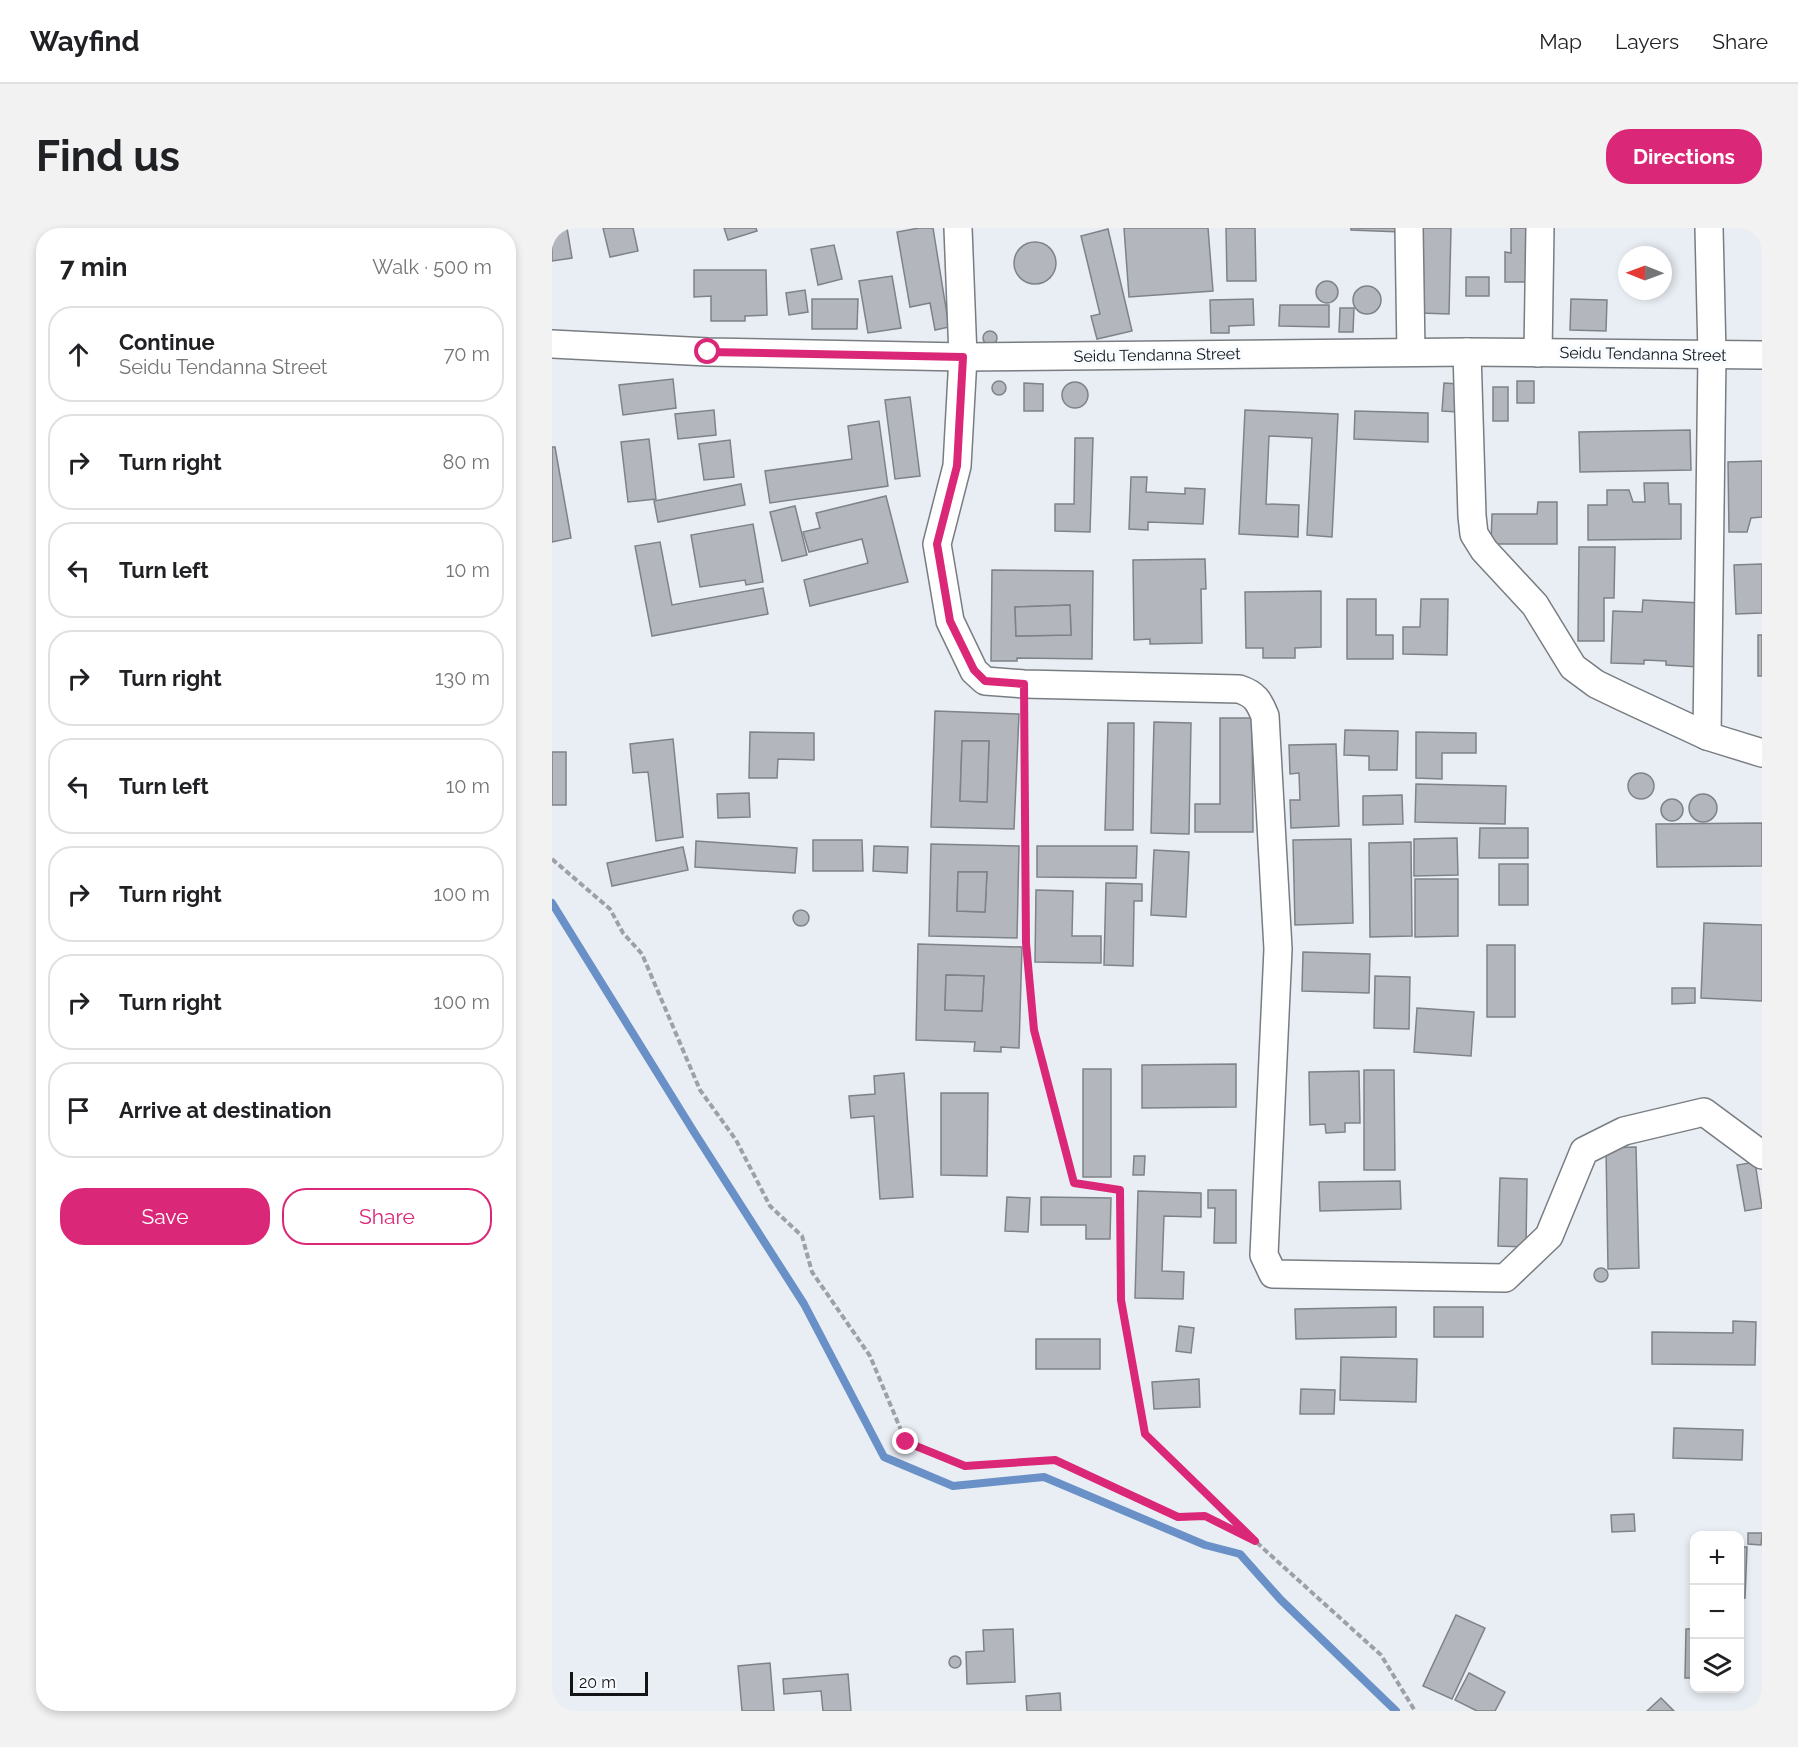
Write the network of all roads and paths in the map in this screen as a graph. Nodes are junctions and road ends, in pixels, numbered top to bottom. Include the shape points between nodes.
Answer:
1 (958, 228) edge
2 (1409, 228) edge
3 (1540, 228) edge
4 (1709, 228) edge
5 (552, 344) edge
6 (1411, 352) junction
7 (1467, 352) junction
8 (1538, 353) junction
9 (1712, 355) junction
10 (1762, 355) edge
11 (963, 357) junction
12 (1024, 684) junction
13 (1707, 736) junction
14 (1762, 753) edge
15 (552, 859) edge
16 (1762, 1155) edge
17 (1255, 1541) junction
18 (1762, 1705) edge
19 (1415, 1711) edge
20 (1756, 1711) edge

1 - 11 street
2 - 6 street
3 - 8 street
4 - 9 street
5 - 11 street, Seidu Tendanna Street via 708,352
6 - 7 street, Seidu Tendanna Street
6 - 11 street, Seidu Tendanna Street
7 - 8 street, Seidu Tendanna Street
7 - 13 street via 1474,534 1535,604 1573,667 1596,684
8 - 9 street, Seidu Tendanna Street
9 - 10 street, Seidu Tendanna Street
9 - 13 street
11 - 12 street via 957,466 937,544 950,621 974,670 985,681
12 - 16 street via 1239,689 1259,701 1267,734 1278,949 1264,1256 1273,1275 1505,1278 1548,1236 1584,1150 1624,1131 1704,1112
12 - 17 path via 1026,943 1034,1030 1074,1183 1120,1190 1121,1300 1145,1434
13 - 14 street
15 - 17 path via 610,909 623,933 642,954 700,1090 736,1140 770,1206 802,1236 812,1272 870,1356 906,1442 965,1466 1055,1460 1178,1517 1205,1516
17 - 19 path via 1381,1654
18 - 20 path

